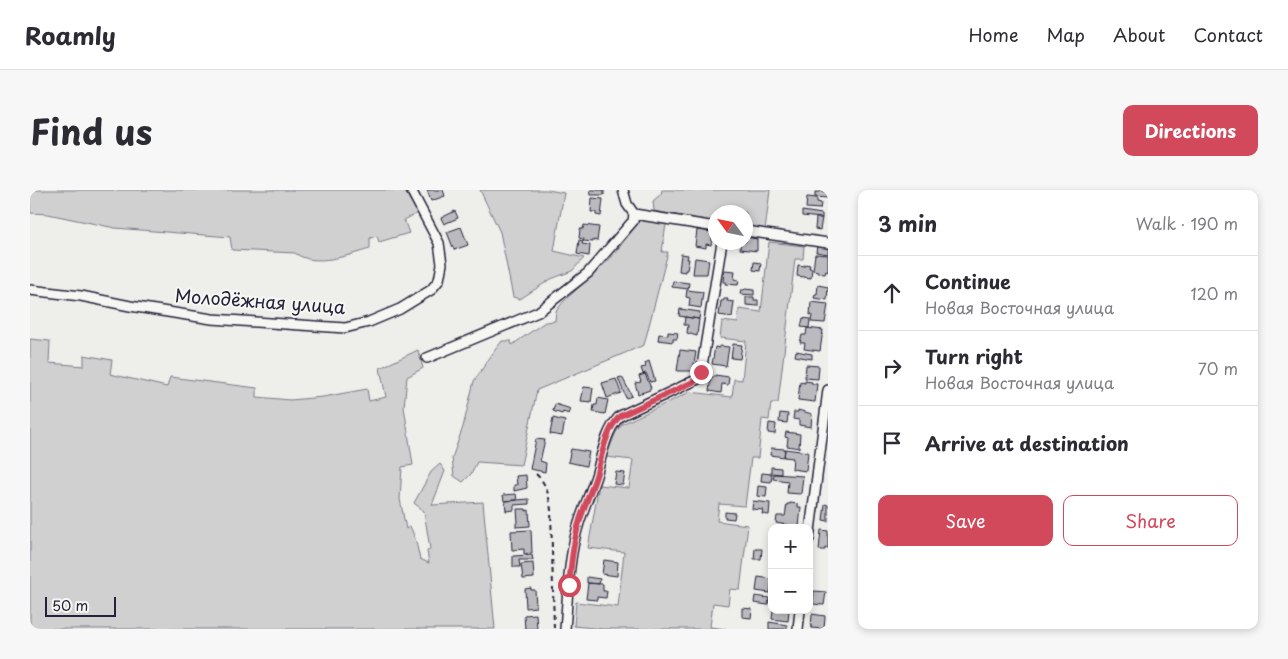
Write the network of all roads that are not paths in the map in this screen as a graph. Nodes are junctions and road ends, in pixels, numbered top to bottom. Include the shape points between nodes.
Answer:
1 (411, 190) edge
2 (623, 190) edge
3 (634, 214) junction
4 (708, 226) edge
5 (753, 233) edge
6 (828, 243) edge
7 (721, 250) edge
8 (30, 290) edge
9 (427, 358) dead end
10 (828, 390) edge
11 (811, 524) edge
12 (800, 614) edge
13 (565, 629) edge
14 (798, 629) edge

1 - 8 street, Молодёжная улица via 439,243 442,264 439,280 431,290 400,309 369,322 345,328 212,319
2 - 3 street
3 - 4 street
3 - 9 street via 623,234 588,273 538,312
5 - 6 street
7 - 13 street via 698,379 620,416 603,448 573,549
10 - 11 street
12 - 14 street

